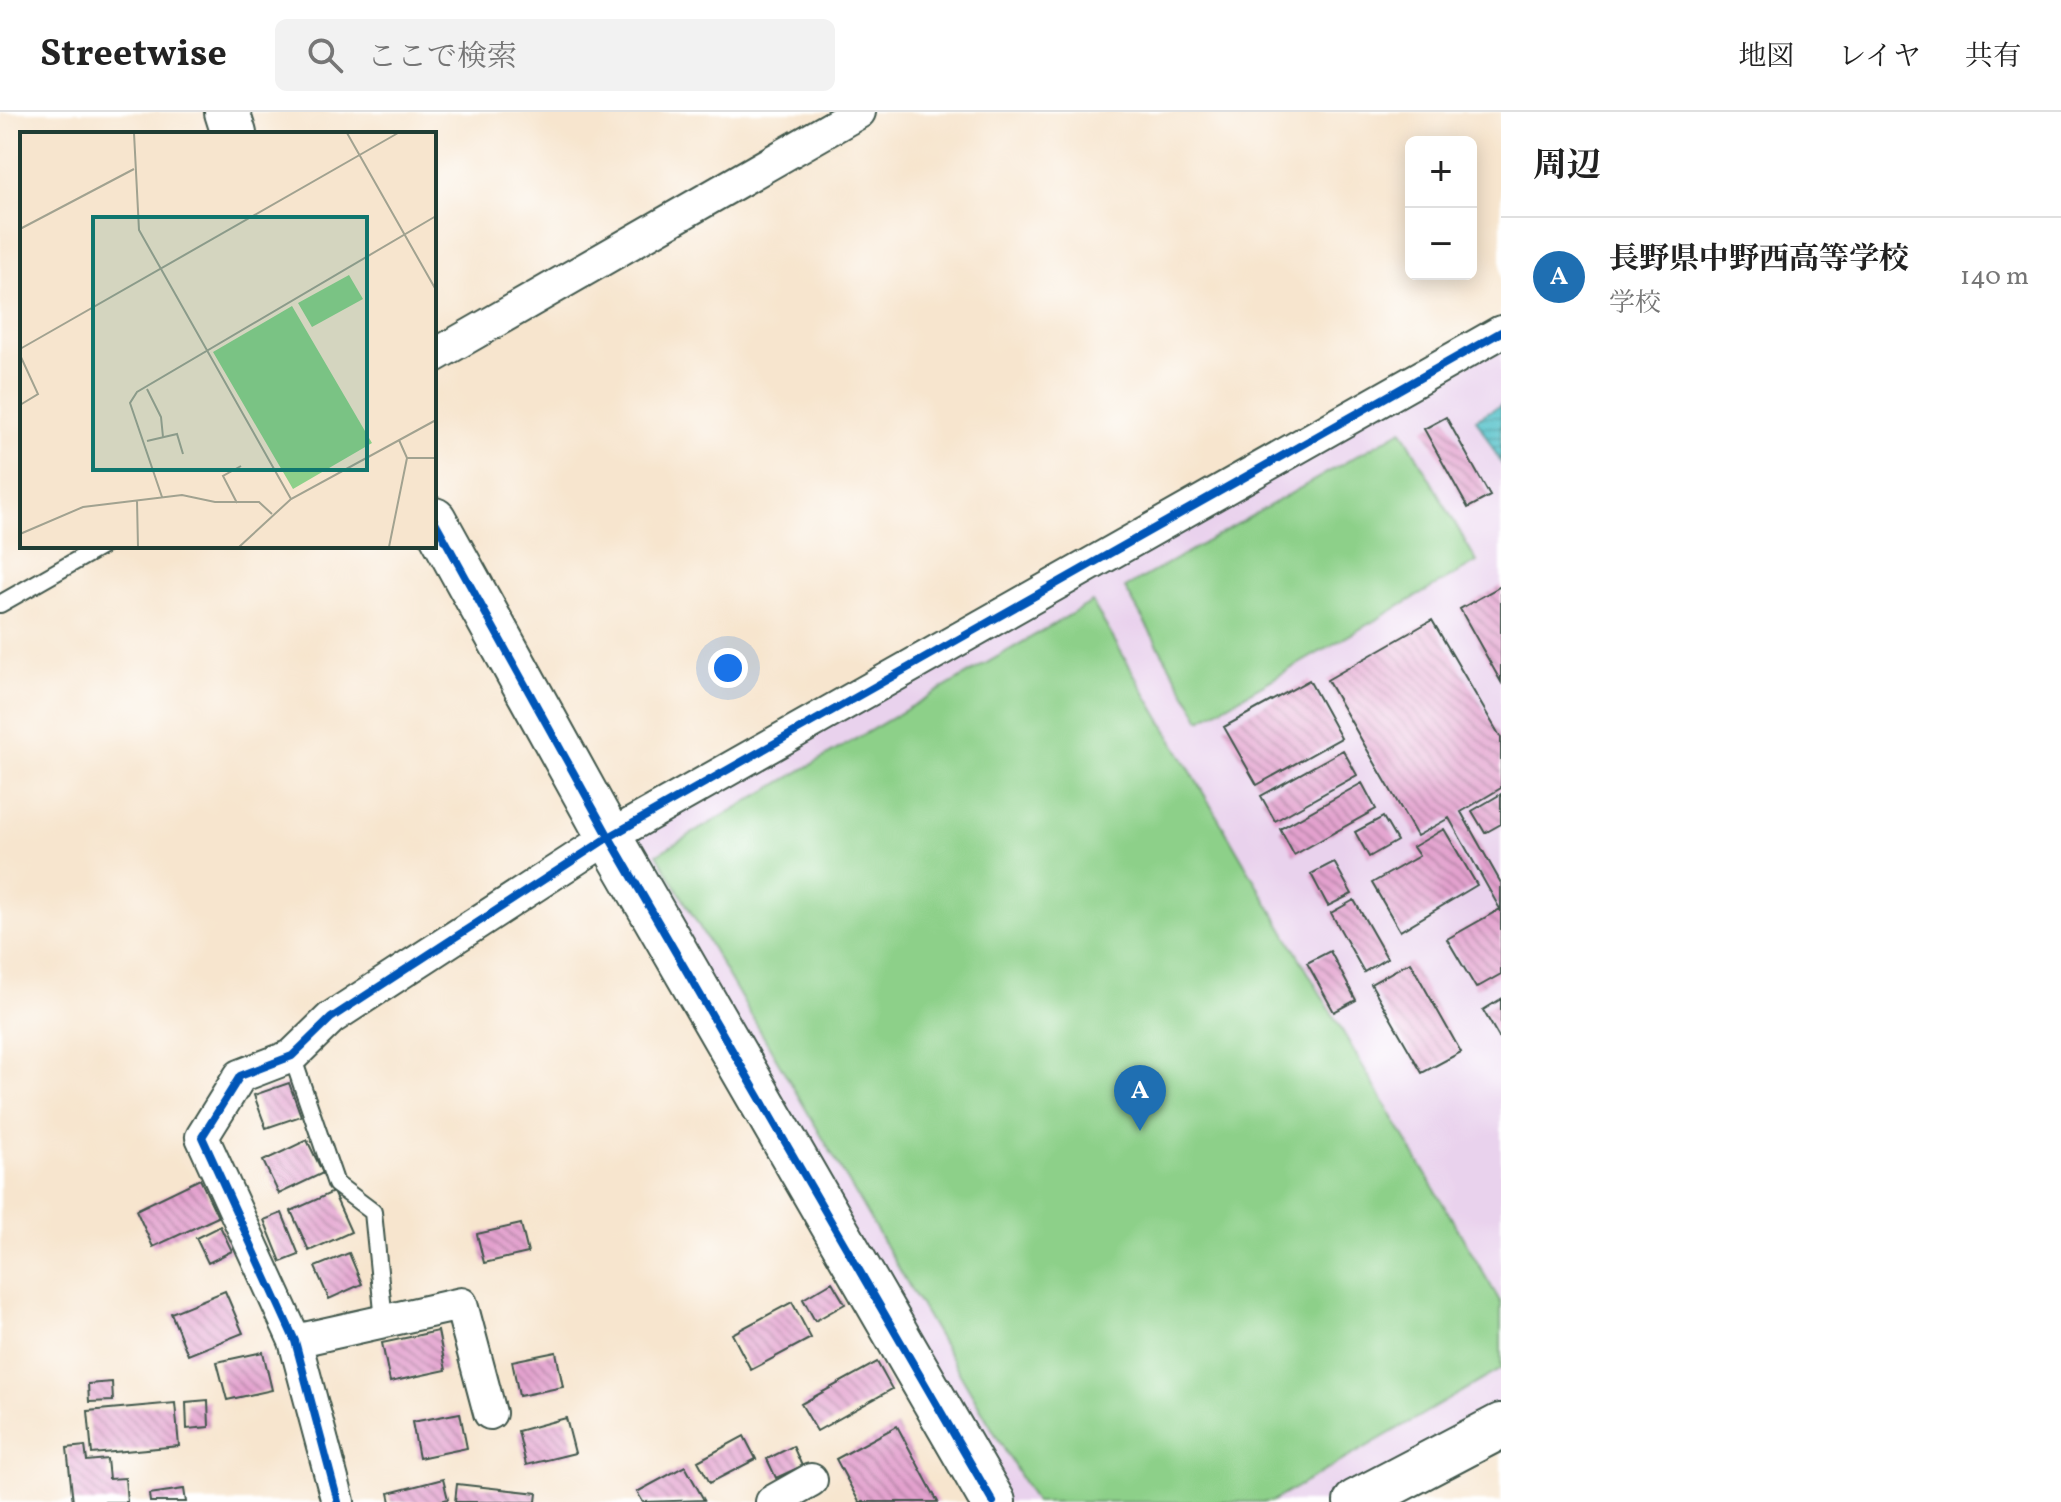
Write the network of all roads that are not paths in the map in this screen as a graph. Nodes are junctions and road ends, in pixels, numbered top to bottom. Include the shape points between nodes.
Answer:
1 (227, 112) edge
2 (859, 112) edge
3 (233, 132) edge
4 (1501, 332) edge
5 (436, 355) edge
6 (436, 524) edge
7 (98, 548) edge
8 (0, 604) edge
9 (609, 837) junction
10 (292, 1056) junction
11 (384, 1321) junction
12 (295, 1341) junction
13 (490, 1413) dead end
14 (1501, 1426) edge
15 (811, 1480) dead end
16 (338, 1502) edge
17 (772, 1502) edge
18 (993, 1502) edge
19 (1356, 1502) edge

1 - 3 street
2 - 5 street
4 - 9 street
6 - 9 street
7 - 8 lane
9 - 10 street via 331,1018
9 - 18 street
10 - 11 lane via 336,1184 373,1212
10 - 12 street via 240,1076 202,1137
11 - 12 street
11 - 13 street via 461,1304
12 - 16 street
14 - 19 street
15 - 17 street

